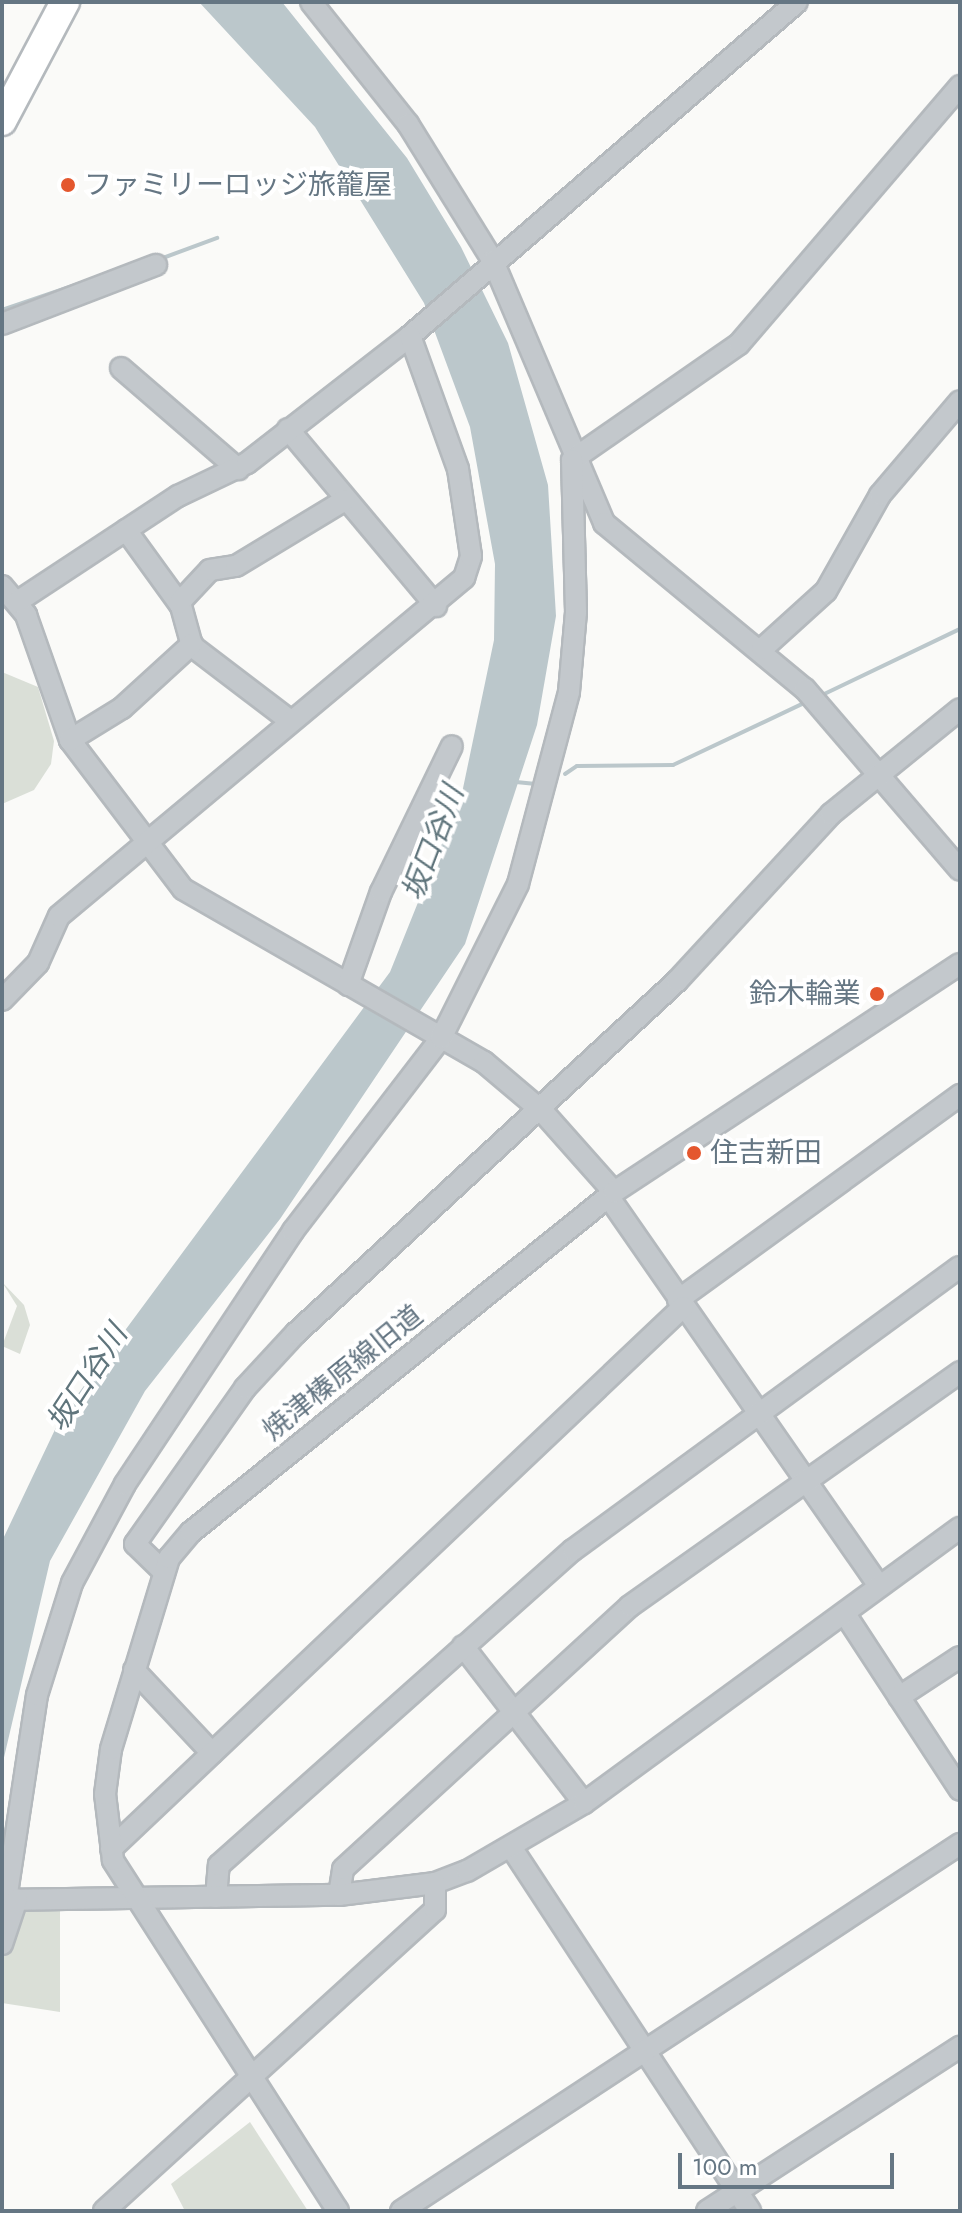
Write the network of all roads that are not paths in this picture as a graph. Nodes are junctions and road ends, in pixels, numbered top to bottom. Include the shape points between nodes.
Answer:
1 (65, 2) edge
2 (311, 2) edge
3 (797, 2) edge
4 (960, 86) edge
5 (2, 121) edge
6 (490, 264) junction
7 (156, 265) dead end
8 (2, 324) edge
9 (410, 336) junction
10 (121, 368) dead end
11 (960, 401) edge
12 (288, 429) junction
13 (572, 460) junction
14 (238, 469) junction
15 (345, 500) junction
16 (126, 530) junction
17 (2, 586) edge
18 (17, 602) junction
19 (179, 603) junction
20 (436, 606) junction
21 (192, 644) junction
22 (762, 649) junction
23 (960, 709) edge
24 (289, 720) junction
25 (70, 740) junction
26 (452, 746) dead end
27 (877, 773) junction
28 (150, 845) junction
29 (960, 870) edge
30 (960, 964) edge
31 (351, 987) junction
32 (2, 1000) edge
33 (441, 1038) junction
34 (960, 1095) edge
35 (542, 1111) junction
36 (611, 1194) junction
37 (960, 1267) edge
38 (681, 1303) junction
39 (960, 1372) edge
40 (764, 1414) junction
41 (807, 1479) junction
42 (960, 1528) edge
43 (163, 1571) junction
44 (879, 1586) junction
45 (845, 1614) junction
46 (463, 1646) junction
47 (960, 1657) edge
48 (134, 1670) junction
49 (899, 1697) junction
50 (517, 1712) junction
51 (212, 1753) junction
52 (960, 1790) edge
53 (584, 1803) junction
54 (960, 1844) edge
55 (111, 1849) junction
56 (513, 1850) junction
57 (435, 1883) junction
58 (339, 1895) junction
59 (134, 1897) junction
60 (216, 1897) junction
61 (8, 1900) edge
62 (2, 1944) edge
63 (960, 2047) edge
64 (644, 2051) junction
65 (252, 2076) junction
66 (738, 2191) junction
67 (104, 2211) edge
68 (338, 2211) edge
69 (401, 2211) edge
70 (707, 2211) edge
71 (750, 2211) edge

1 - 5 highway
2 - 6 street via 408,124
3 - 6 street
4 - 13 street via 739,344
6 - 9 street
6 - 13 street
7 - 8 street
9 - 12 street
9 - 20 street via 452,444 471,556 464,578
10 - 14 street
11 - 22 street via 880,495 826,591
12 - 14 street
12 - 15 street
13 - 22 street via 604,523
13 - 33 street via 576,612 548,785 518,884
14 - 16 street via 178,496
15 - 19 street via 236,566 210,570
15 - 20 street
16 - 18 street
16 - 19 street
17 - 18 street
18 - 25 street
19 - 21 street
20 - 24 street
21 - 24 street
21 - 25 street via 122,708
22 - 27 street via 820,705
23 - 27 street
24 - 28 street
25 - 28 street
26 - 31 street via 381,892
27 - 29 street
27 - 35 street
28 - 31 street via 198,903
28 - 32 street via 59,916 38,963
30 - 36 street, 焼津榛原線旧道
31 - 33 street
33 - 35 street
33 - 61 street via 293,1231 125,1484 72,1583 37,1695
34 - 38 street
35 - 36 street
35 - 43 street via 397,1237 245,1388 135,1544
36 - 38 street
36 - 43 street, 焼津榛原線旧道 via 191,1532
37 - 40 street
38 - 40 street
38 - 51 street
39 - 41 street
40 - 41 street
40 - 46 street via 573,1550
41 - 44 street
41 - 50 street via 630,1606
42 - 44 street
43 - 48 street, 焼津榛原線旧道
44 - 45 street
45 - 49 street
45 - 53 street
46 - 50 street
46 - 60 street via 219,1865
47 - 49 street
48 - 51 street
48 - 55 street, 焼津榛原線旧道 via 107,1770
49 - 52 street
50 - 53 street
50 - 58 street via 343,1869
51 - 55 street
53 - 56 street
54 - 64 street
55 - 59 street, 焼津榛原線旧道
56 - 57 street
56 - 64 street
57 - 58 street
57 - 65 street via 435,1910
58 - 60 street
59 - 60 street
59 - 61 street
59 - 65 street, 焼津榛原線旧道
61 - 62 street
63 - 66 street
64 - 66 street
64 - 69 street
65 - 67 street
65 - 68 street, 焼津榛原線旧道
66 - 70 street
66 - 71 street

